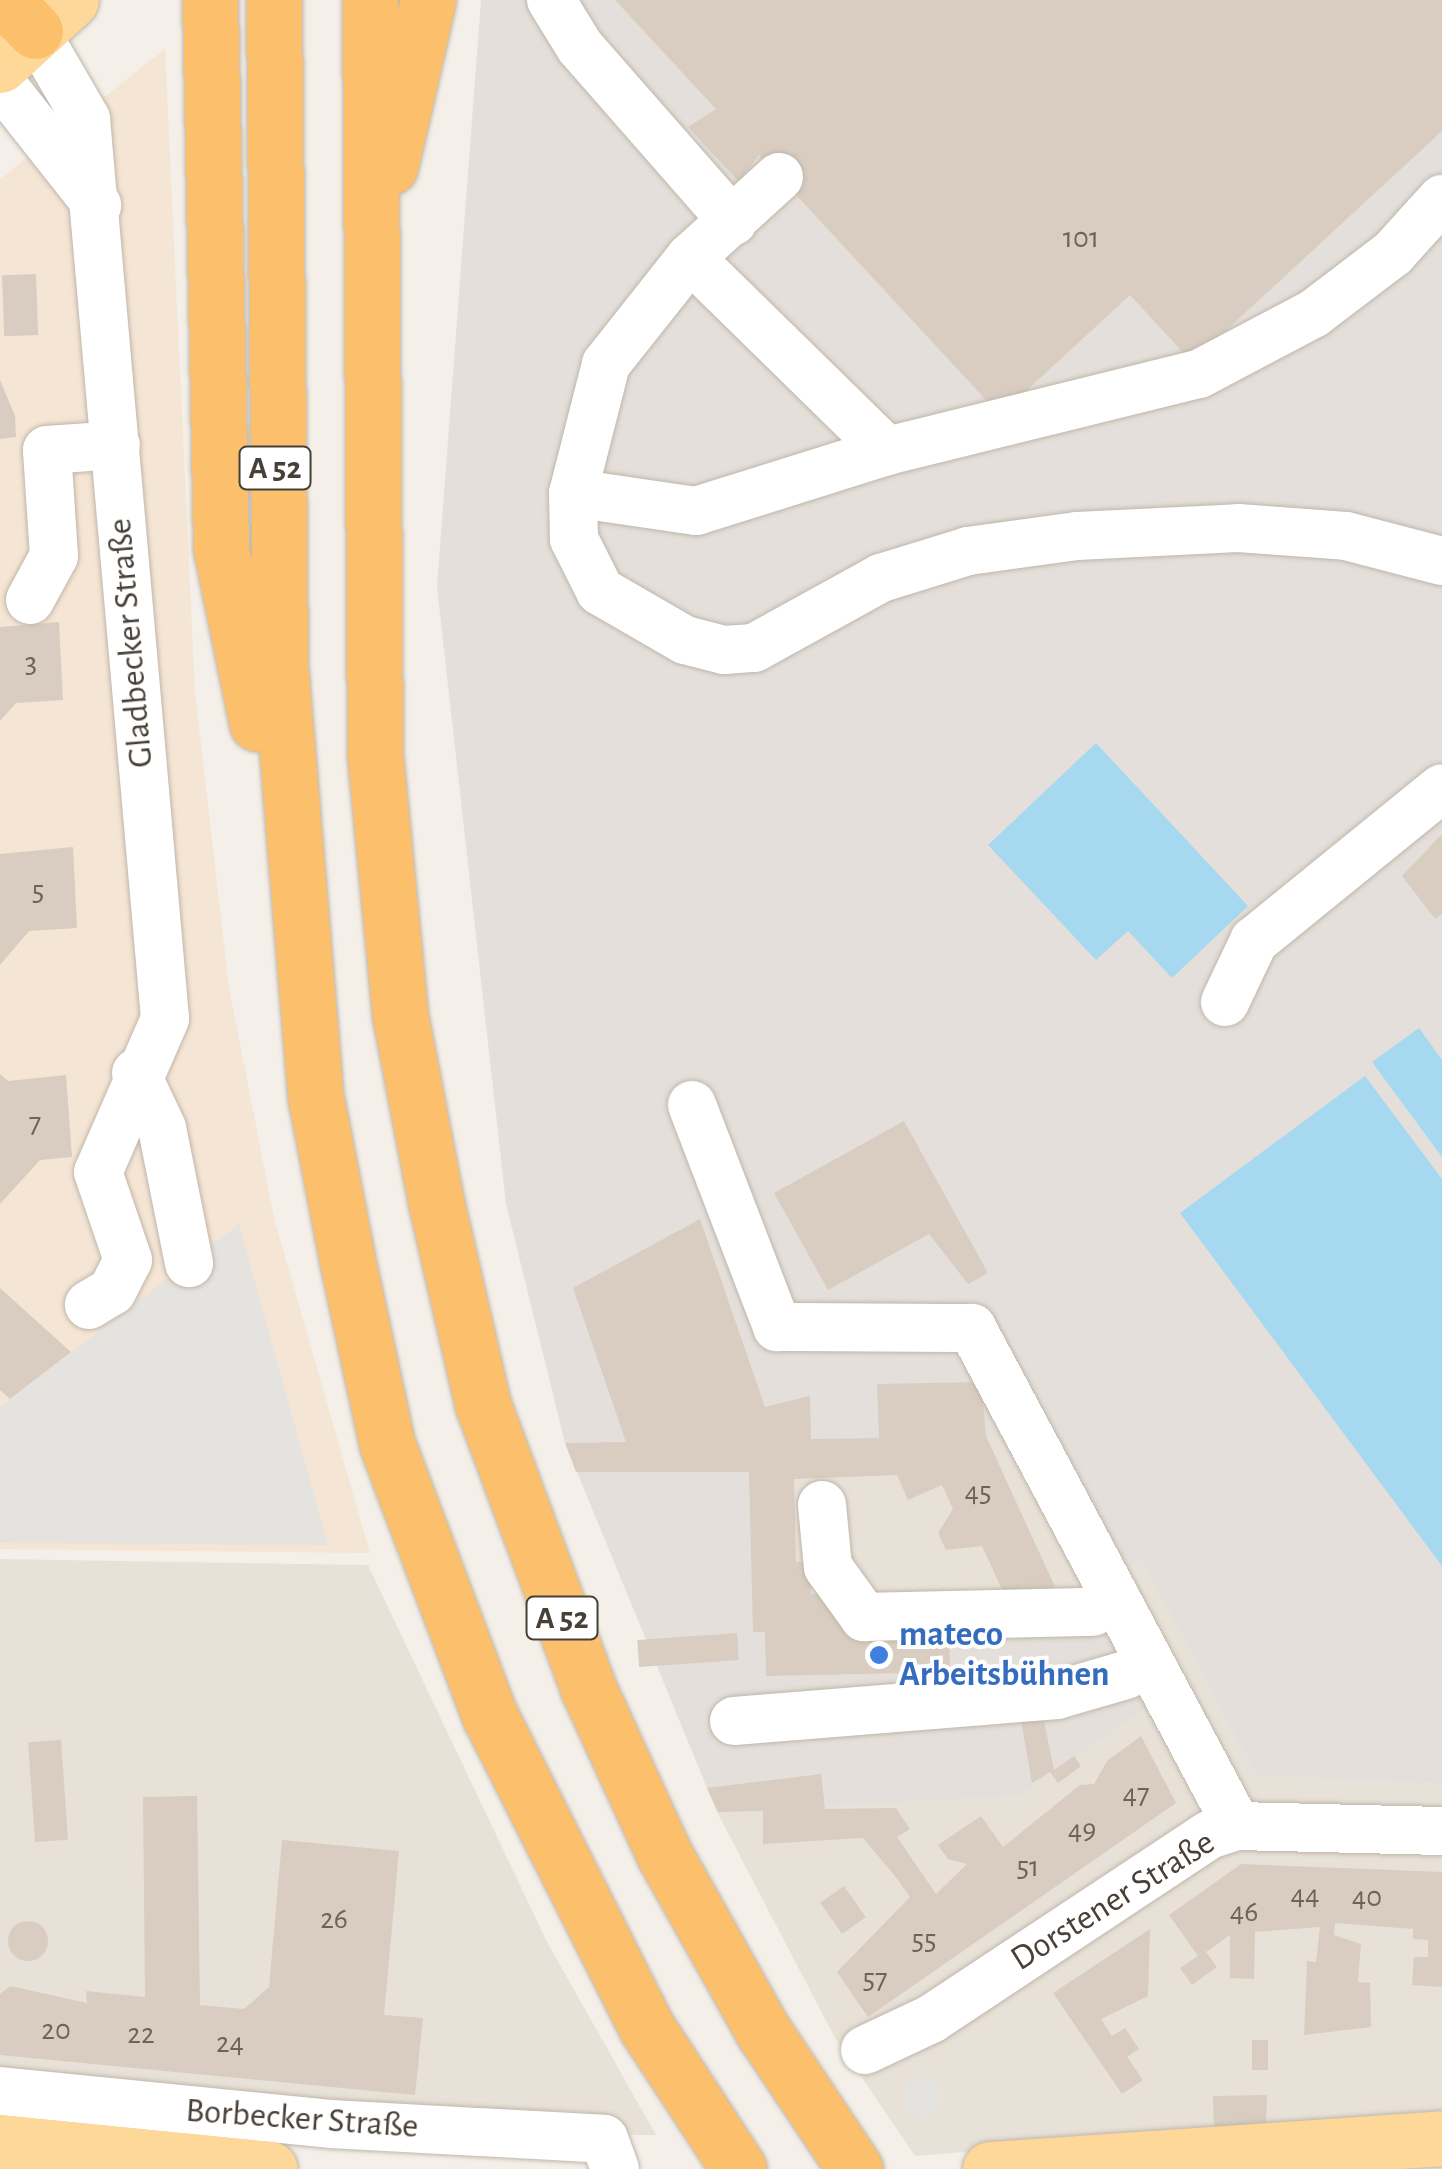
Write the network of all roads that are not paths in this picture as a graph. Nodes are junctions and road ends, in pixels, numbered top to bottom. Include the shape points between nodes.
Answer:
1 (210, 0) edge
2 (274, 0) edge
3 (370, 0) edge
4 (428, 0) edge
5 (551, 0) edge
6 (28, 24) edge
7 (0, 82) edge
8 (780, 177) dead end
9 (1442, 199) edge
10 (96, 205) junction
11 (733, 222) junction
12 (368, 257) junction
13 (690, 258) junction
14 (116, 445) junction
15 (887, 451) junction
16 (573, 493) junction
17 (1442, 561) edge
18 (30, 600) dead end
19 (1442, 788) edge
20 (300, 936) junction
21 (1224, 1002) dead end
22 (136, 1074) junction
23 (692, 1104) dead end
24 (189, 1262) dead end
25 (90, 1305) dead end
26 (1002, 1440) dead end
27 (822, 1505) dead end
28 (1092, 1612) junction
29 (1126, 1676) junction
30 (734, 1721) dead end
31 (1223, 1830) junction
32 (1442, 1831) edge
33 (865, 2050) dead end
34 (0, 2091) edge
35 (1442, 2138) edge
36 (0, 2142) edge
37 (610, 2154) edge
38 (270, 2169) edge
39 (738, 2169) edge
40 (855, 2169) edge
41 (990, 2169) edge

1 - 20 highway via 221,548
2 - 20 highway, A 52 via 280,666
3 - 12 highway, A 52
4 - 12 highway
5 - 11 street via 580,46
6 - 10 street, Gladbecker Straße via 86,119
7 - 10 street
8 - 11 street
9 - 15 street via 1393,253 1313,314 1200,374
10 - 14 street, Gladbecker Straße
11 - 13 street
12 - 40 highway, A 52 via 374,755 398,996 484,1405 588,1688 664,1854
13 - 15 street
13 - 16 street via 606,364
14 - 18 street via 47,450 54,556
14 - 22 street, Gladbecker Straße via 165,1019
15 - 16 street via 696,510
16 - 17 street via 574,538 600,591 685,640 724,650 754,648 881,578 968,550 1077,536 1238,528 1346,536
19 - 21 street via 1254,941
20 - 39 highway, A 52 via 316,1099 347,1259 387,1444 427,1561 553,1848 647,2028
22 - 24 street via 162,1128
22 - 25 street, Gladbecker Straße via 98,1172 128,1260 112,1291
23 - 31 street via 777,1327 972,1328
26 - 28 street
27 - 28 street via 828,1567 864,1617
28 - 29 street
29 - 30 street via 1057,1695
29 - 31 street
31 - 32 street, Dorstener Straße
31 - 33 street, Dorstener Straße via 931,2019
34 - 37 street, Borbecker Straße
35 - 41 main road
36 - 38 main road

